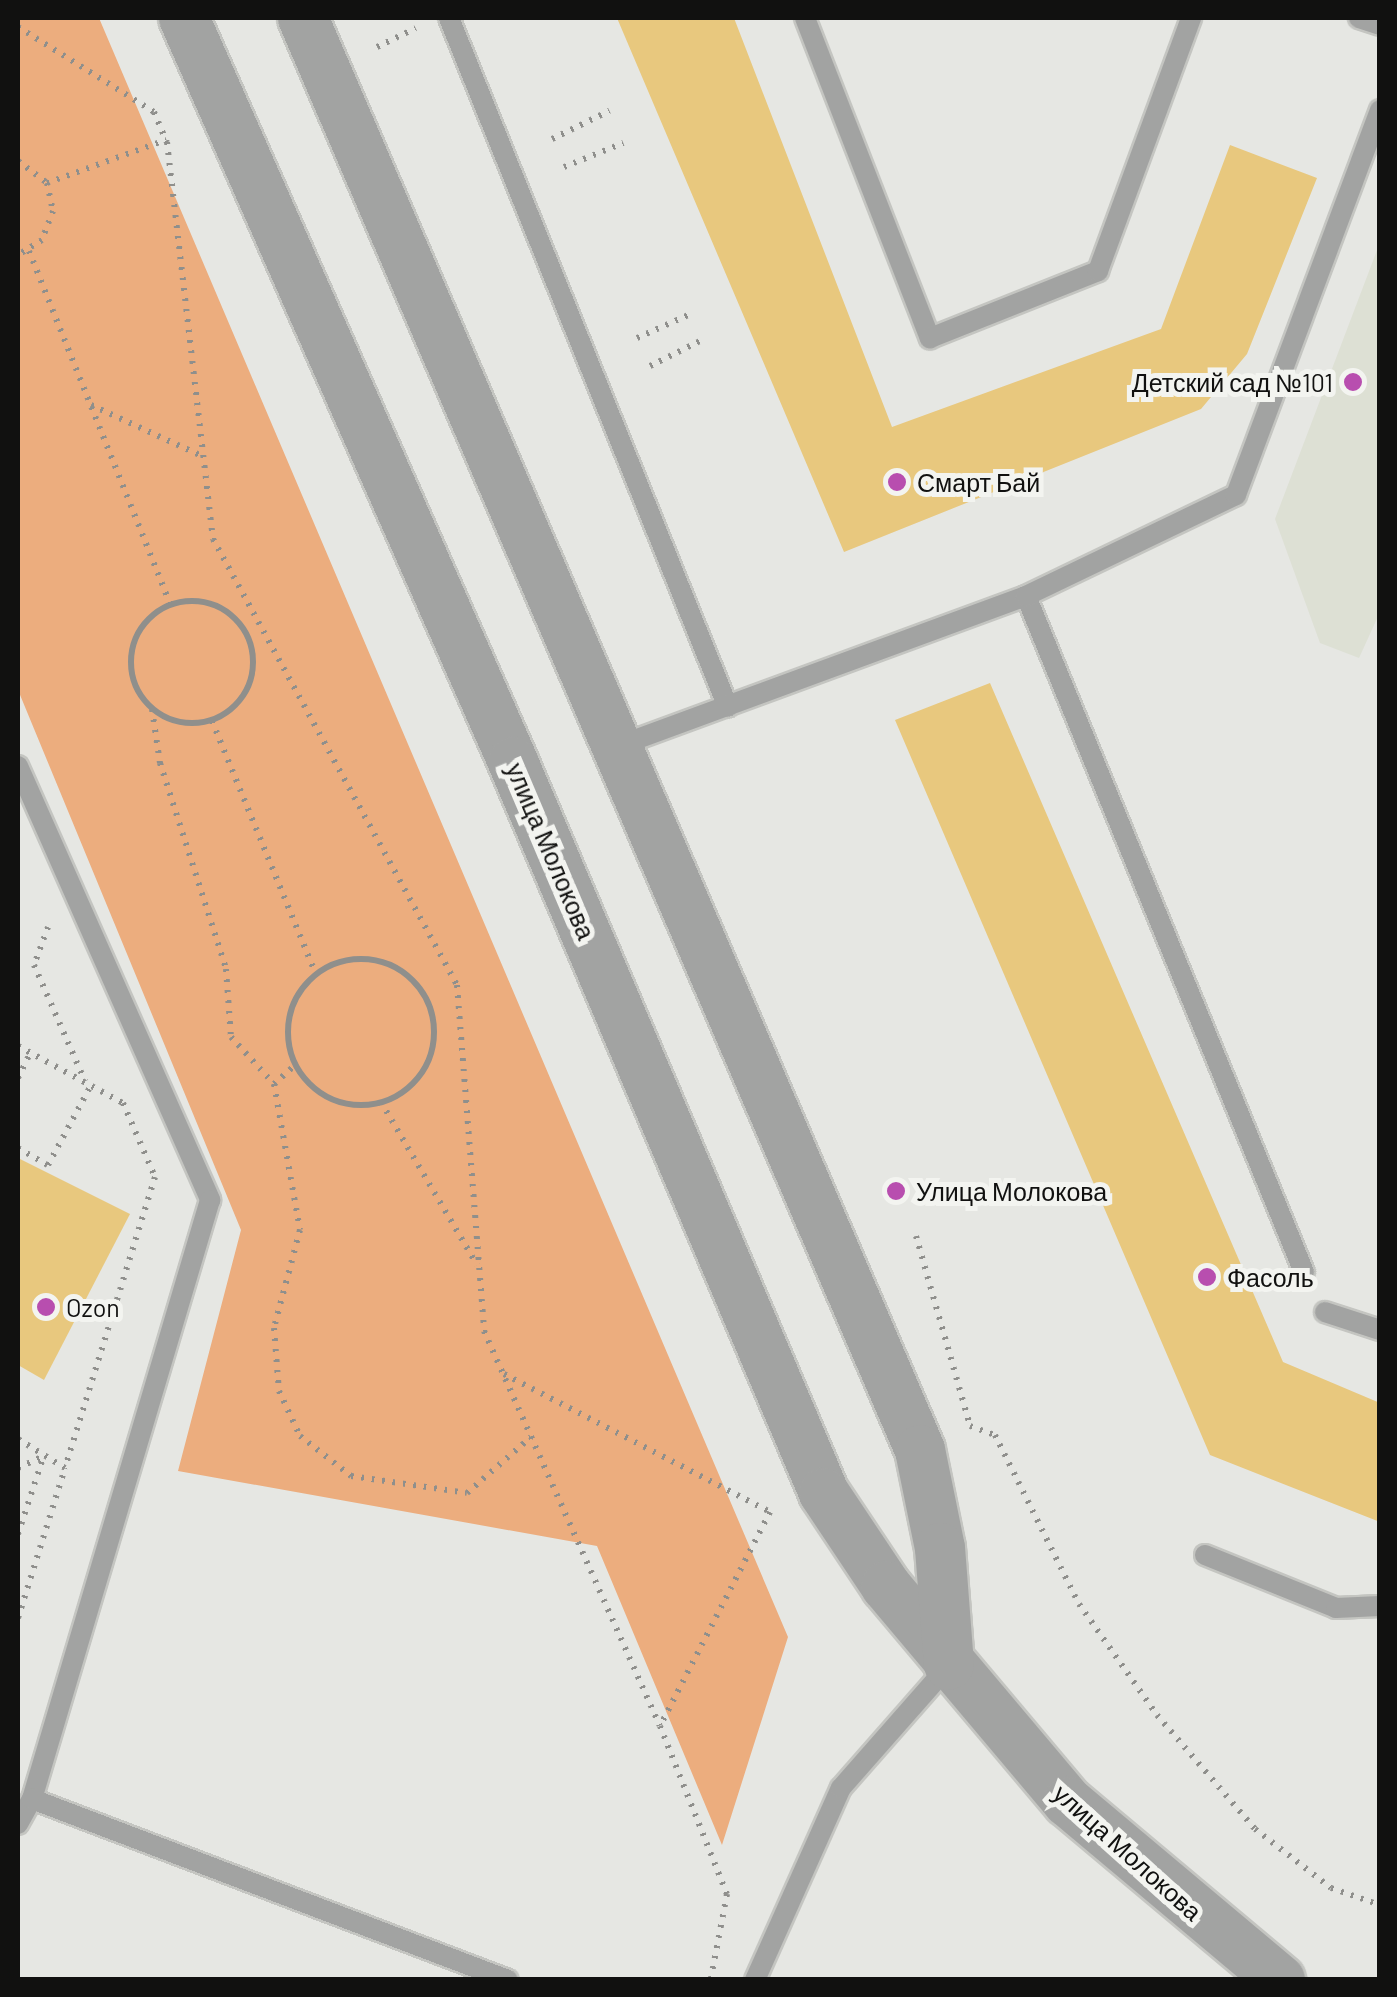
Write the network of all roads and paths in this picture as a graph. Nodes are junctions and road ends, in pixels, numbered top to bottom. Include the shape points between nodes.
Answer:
1 (184, 18) edge
2 (303, 18) edge
3 (449, 18) edge
4 (806, 18) edge
5 (1191, 18) edge
6 (1359, 18) edge
7 (422, 25) dead end
8 (1380, 25) edge
9 (18, 27) edge
10 (377, 46) dead end
11 (1380, 110) edge
12 (610, 111) dead end
13 (552, 139) dead end
14 (167, 142) junction
15 (622, 143) dead end
16 (18, 161) edge
17 (564, 167) dead end
18 (47, 183) junction
19 (29, 251) junction
20 (18, 255) edge
21 (693, 313) dead end
22 (638, 338) dead end
23 (704, 339) dead end
24 (650, 366) dead end
25 (90, 404) junction
26 (204, 456) junction
27 (1026, 596) junction
28 (170, 604) junction
29 (728, 706) junction
30 (152, 709) junction
31 (212, 721) junction
32 (621, 744) junction
33 (18, 766) edge
34 (43, 914) dead end
35 (316, 975) junction
36 (18, 1046) edge
37 (30, 1053) junction
38 (296, 1065) junction
39 (18, 1078) edge
40 (88, 1084) junction
41 (274, 1084) junction
42 (381, 1102) junction
43 (18, 1148) edge
44 (916, 1236) dead end
45 (479, 1269) junction
46 (1304, 1272) dead end
47 (1325, 1312) dead end
48 (1380, 1330) edge
49 (502, 1373) junction
50 (531, 1437) junction
51 (18, 1439) edge
52 (44, 1455) junction
53 (18, 1468) edge
54 (65, 1468) junction
55 (18, 1534) edge
56 (1205, 1555) dead end
57 (1380, 1606) edge
58 (18, 1618) edge
59 (949, 1666) junction
60 (660, 1726) junction
61 (32, 1799) junction
62 (18, 1824) edge
63 (1380, 1905) edge
64 (710, 1978) edge
65 (508, 1980) edge
66 (755, 1980) edge
67 (1280, 1980) edge

1 - 59 street, улица Молокова via 503,740 824,1493
2 - 32 street
3 - 29 lane
4 - 5 lane via 930,338 1098,271
6 - 8 lane
7 - 10 path
9 - 14 path via 154,112
11 - 27 lane via 1236,495
12 - 13 path
14 - 18 path
14 - 26 path
15 - 17 path
16 - 18 path
18 - 19 path via 50,226
19 - 20 path
19 - 25 path
21 - 22 path
23 - 24 path
25 - 26 path
25 - 28 path
26 - 45 path via 213,539 458,985
27 - 29 lane
27 - 46 lane
28 - 30 path via 138,632 131,652 130,673
28 - 31 path via 206,601 224,609 249,637 254,656 244,695
29 - 32 lane
30 - 31 path via 180,722
30 - 41 path via 160,763 226,969 231,1037
31 - 35 path
32 - 59 street via 920,1450 940,1548
33 - 61 lane via 210,1200
34 - 40 path via 49,929 34,965
35 - 38 path via 289,1016
35 - 42 path via 337,962 382,962 402,971 430,1006 431,1051 421,1074
36 - 37 path
37 - 39 path
37 - 40 path
38 - 41 path
38 - 42 path via 332,1099
40 - 43 path via 48,1165
40 - 54 path via 123,1102 155,1177
41 - 50 path via 300,1230 274,1328 276,1360 279,1391 300,1436 351,1476 467,1493
42 - 45 path
44 - 63 path via 970,1426 995,1435 1079,1604 1157,1715 1255,1829 1330,1888
45 - 49 path via 484,1331
47 - 48 lane
49 - 50 path
49 - 60 path via 770,1512
50 - 60 path
51 - 52 path
52 - 53 path
52 - 54 path
52 - 55 path
54 - 58 path
56 - 57 lane via 1336,1608
59 - 66 lane via 841,1788
59 - 67 street, улица Молокова via 1068,1802
60 - 64 path via 726,1894
61 - 62 lane
61 - 65 lane

